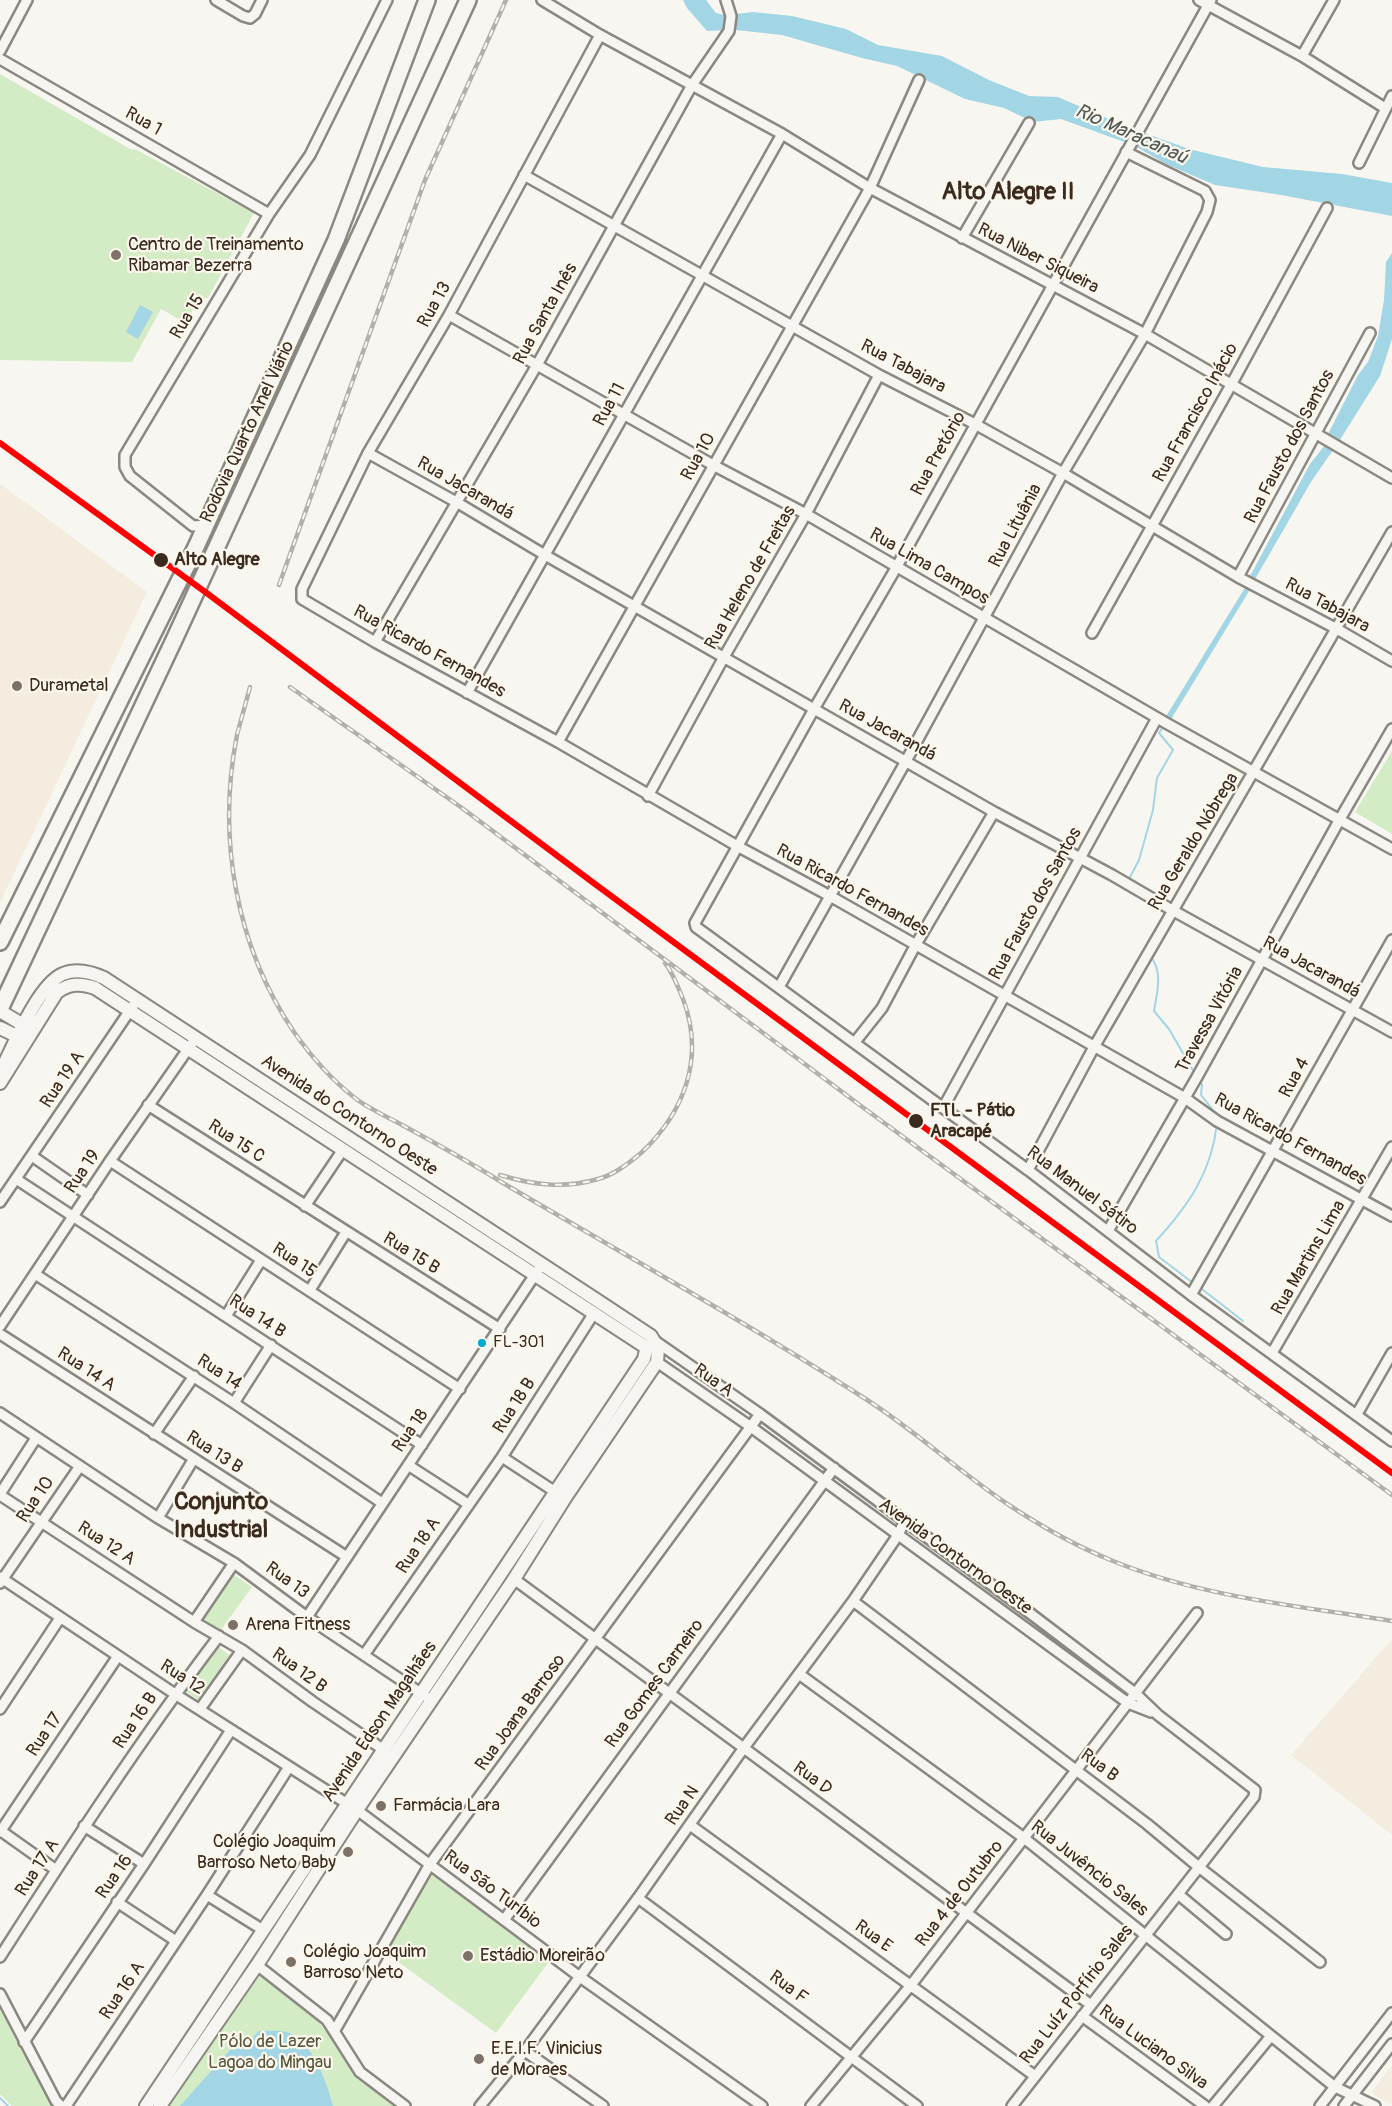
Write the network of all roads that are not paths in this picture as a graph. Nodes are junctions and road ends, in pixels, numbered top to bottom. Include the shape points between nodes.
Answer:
1 (27, 0) edge
2 (216, 0) edge
3 (262, 0) edge
4 (387, 0) edge
5 (427, 0) edge
6 (468, 0) edge
7 (542, 0) edge
8 (726, 0) edge
9 (1334, 0) edge
10 (1206, 2) edge
11 (600, 35) junction
12 (0, 51) edge
13 (1302, 56) junction
14 (0, 59) edge
15 (919, 80) dead end
16 (692, 85) junction
17 (1392, 96) edge
18 (1385, 108) junction
19 (1029, 123) dead end
20 (782, 134) junction
21 (1126, 152) junction
22 (1359, 163) dead end
23 (524, 175) junction
24 (870, 188) junction
25 (1327, 208) dead end
26 (269, 214) junction
27 (614, 224) junction
28 (962, 238) junction
29 (702, 276) junction
30 (1052, 283) junction
31 (449, 315) junction
32 (792, 326) junction
33 (1370, 333) dead end
34 (1145, 334) junction
35 (537, 365) junction
36 (879, 375) junction
37 (1231, 385) junction
38 (624, 414) junction
39 (975, 423) junction
40 (1317, 434) junction
41 (368, 453) junction
42 (713, 465) junction
43 (1063, 473) junction
44 (1392, 478) edge
45 (458, 503) junction
46 (806, 514) junction
47 (206, 525) junction
48 (1153, 525) junction
49 (1392, 532) edge
50 (545, 555) junction
51 (896, 568) junction
52 (1238, 577) junction
53 (301, 592) joint
54 (634, 606) junction
55 (985, 618) junction
56 (1337, 629) junction
57 (1092, 633) dead end
58 (375, 642) junction
59 (724, 657) junction
60 (1392, 661) edge
61 (467, 693) junction
62 (814, 709) junction
63 (1157, 718) junction
64 (1392, 729) edge
65 (558, 742) junction
66 (906, 761) junction
67 (1255, 771) junction
68 (648, 796) junction
69 (994, 812) junction
70 (1340, 819) junction
71 (739, 847) junction
72 (1392, 849) edge
73 (1081, 858) junction
74 (830, 896) junction
75 (1172, 910) junction
76 (695, 923) joint
77 (1392, 940) edge
78 (0, 942) edge
79 (915, 946) junction
80 (1262, 960) junction
81 (779, 987) junction
82 (1004, 995) junction
83 (134, 1005) junction
84 (0, 1010) edge
85 (1352, 1010) junction
86 (0, 1028) edge
87 (1392, 1032) edge
88 (26, 1033) junction
89 (855, 1042) junction
90 (191, 1044) junction
91 (1094, 1047) junction
92 (0, 1072) edge
93 (0, 1083) edge
94 (1185, 1098) junction
95 (148, 1106) junction
96 (943, 1108) junction
97 (308, 1120) junction
98 (1392, 1147) edge
99 (342, 1151) junction
100 (1273, 1152) junction
101 (32, 1156) junction
102 (110, 1161) junction
103 (1028, 1170) junction
104 (16, 1179) junction
105 (431, 1191) junction
106 (88, 1195) junction
107 (1362, 1199) junction
108 (0, 1202) edge
109 (424, 1203) junction
110 (450, 1203) junction
111 (305, 1206) junction
112 (443, 1215) junction
113 (1392, 1216) edge
114 (73, 1217) junction
115 (1108, 1231) junction
116 (346, 1232) junction
117 (261, 1260) junction
118 (539, 1269) junction
119 (35, 1274) junction
120 (310, 1290) junction
121 (1191, 1295) junction
122 (594, 1313) junction
123 (226, 1316) junction
124 (0, 1326) edge
125 (500, 1329) junction
126 (0, 1334) edge
127 (655, 1341) junction
128 (271, 1346) junction
129 (1272, 1353) junction
130 (1392, 1353) edge
131 (644, 1359) joint
132 (657, 1362) junction
133 (194, 1376) junction
134 (714, 1382) junction
135 (460, 1389) junction
136 (732, 1394) junction
137 (705, 1395) junction
138 (234, 1403) junction
139 (723, 1408) junction
140 (0, 1413) edge
141 (760, 1414) junction
142 (1357, 1414) junction
143 (751, 1427) junction
144 (154, 1434) junction
145 (36, 1438) junction
146 (1392, 1441) edge
147 (422, 1445) junction
148 (502, 1457) junction
149 (193, 1460) junction
150 (408, 1465) junction
151 (80, 1466) junction
152 (834, 1468) junction
153 (824, 1481) junction
154 (554, 1491) junction
155 (0, 1495) edge
156 (565, 1498) junction
157 (382, 1503) junction
158 (468, 1504) junction
159 (158, 1518) junction
160 (905, 1520) junction
161 (41, 1522) junction
162 (898, 1535) junction
163 (347, 1557) junction
164 (234, 1563) junction
165 (1, 1580) edge
166 (514, 1580) junction
167 (853, 1601) junction
168 (1197, 1613) dead end
169 (1031, 1614) junction
170 (307, 1617) junction
171 (60, 1618) junction
172 (194, 1622) junction
173 (1022, 1626) junction
174 (219, 1636) junction
175 (596, 1639) junction
176 (243, 1650) junction
177 (364, 1655) junction
178 (118, 1656) junction
179 (799, 1674) junction
180 (670, 1692) junction
181 (1135, 1693) junction
182 (175, 1694) junction
183 (427, 1697) junction
184 (1128, 1703) junction
185 (0, 1709) edge
186 (200, 1709) junction
187 (1158, 1715) junction
188 (231, 1730) junction
189 (743, 1749) junction
190 (385, 1757) junction
191 (289, 1767) junction
192 (1077, 1770) junction
193 (1255, 1790) joint
194 (352, 1807) junction
195 (690, 1825) junction
196 (84, 1826) junction
197 (0, 1831) edge
198 (1024, 1838) junction
199 (144, 1864) junction
200 (430, 1864) junction
201 (1200, 1868) junction
202 (56, 1870) junction
203 (1178, 1894) junction
204 (207, 1895) junction
205 (638, 1898) junction
206 (117, 1902) junction
207 (967, 1913) junction
208 (504, 1920) junction
209 (263, 1930) junction
210 (1145, 1934) junction
211 (1226, 1934) dead end
212 (176, 1941) junction
213 (0, 1957) edge
214 (1320, 1962) dead end
215 (256, 1965) junction
216 (580, 1977) junction
217 (911, 1985) junction
218 (225, 1986) junction
219 (0, 1994) edge
220 (236, 1996) junction
221 (1091, 2005) junction
222 (1392, 2013) edge
223 (1082, 2016) junction
224 (335, 2030) junction
225 (1271, 2036) junction
226 (24, 2042) junction
227 (1368, 2043) junction
228 (1392, 2044) edge
229 (525, 2051) junction
230 (1383, 2055) junction
231 (853, 2057) junction
232 (1035, 2076) junction
233 (1335, 2087) junction
234 (1352, 2096) junction
235 (63, 2106) edge
236 (146, 2106) edge
237 (160, 2106) edge
238 (405, 2106) edge
239 (480, 2106) edge
240 (603, 2106) edge
241 (762, 2106) edge
242 (811, 2106) edge
243 (917, 2106) edge
244 (1012, 2106) edge
245 (1205, 2106) edge
246 (1213, 2106) edge
247 (1320, 2106) edge
248 (1344, 2106) edge
249 (1375, 2106) edge

1 - 12 street
2 - 3 street via 250,18
4 - 26 street, Rua 15 via 310,155
5 - 47 highway, Rodovia Quarto Anel Viário via 336,240
6 - 84 highway, Rodovia Quarto Anel Viário
7 - 11 street, Rua Niber Siqueira
8 - 16 street, Rua Santa Inês via 731,18 729,31
9 - 13 street
10 - 13 street
10 - 21 street, Rua Pretório
11 - 16 street, Rua Niber Siqueira
11 - 23 street, Rua 13
13 - 18 street
14 - 26 street, Rua 1
15 - 24 street, Rua 10
16 - 20 street, Rua Niber Siqueira
16 - 27 street, Rua Santa Inês
17 - 18 street
18 - 22 street
19 - 28 street
20 - 24 street, Rua Niber Siqueira
20 - 29 street, Rua 11
21 - 30 street, Rua Pretório
21 - 34 street, Rua Lituânia via 1205,191 1210,200
23 - 27 street, Rua Tabajara
23 - 31 street, Rua 13
24 - 28 street, Rua Niber Siqueira
24 - 32 street, Rua 10
25 - 37 street, Rua Francisco Inácio
26 - 47 street, Rua 15 via 125,455 130,476 193,526
27 - 29 street, Rua Tabajara
27 - 35 street, Rua Santa Inês
28 - 30 street, Rua Niber Siqueira
29 - 32 street, Rua Tabajara
29 - 38 street, Rua 11
30 - 34 street, Rua Niber Siqueira
30 - 39 street, Rua Pretório
31 - 35 street, Rua Lima Campos
31 - 41 street, Rua 13
32 - 36 street, Rua Tabajara
32 - 42 street, Rua 10
33 - 40 street, Rua Fausto dos Santos
34 - 37 street, Rua Niber Siqueira
34 - 43 street, Rua Lituânia
35 - 38 street, Rua Lima Campos
35 - 45 street, Rua Santa Inês
36 - 39 street, Rua Tabajara
36 - 46 street, Rua Heleno de Freitas
37 - 40 street, Rua Niber Siqueira
37 - 48 street, Rua Francisco Inácio
38 - 42 street, Rua Lima Campos
38 - 50 street, Rua 11
39 - 43 street, Rua Tabajara
39 - 51 street, Rua Pretório
40 - 44 street, Rua Niber Siqueira
40 - 52 street, Rua Fausto dos Santos
41 - 45 street, Rua Jacarandá
41 - 53 street, Rua 13
42 - 46 street, Rua Lima Campos
42 - 54 street, Rua 10
43 - 48 street, Rua Tabajara
43 - 55 street, Rua Lituânia
45 - 50 street, Rua Jacarandá
45 - 58 street, Rua Santa Inês
46 - 51 street, Rua Lima Campos
46 - 59 street, Rua Heleno de Freitas
47 - 78 highway, Rodovia Quarto Anel Viário
48 - 52 street, Rua Tabajara
48 - 57 street, Rua Francisco Inácio
49 - 56 street, Rua Geraldo Nóbrega
50 - 54 street, Rua Jacarandá
50 - 61 street, Rua 11
51 - 55 street, Rua Lima Campos
51 - 62 street, Rua Pretório
52 - 56 street, Rua Tabajara
53 - 58 street, Rua Ricardo Fernandes via 302,599
54 - 59 street, Rua Jacarandá
54 - 65 street, Rua 10
55 - 63 street, Rua Lima Campos
55 - 66 street, Rua Lituânia
56 - 60 street, Rua Tabajara
56 - 67 street, Rua Geraldo Nóbrega
58 - 61 street, Rua Ricardo Fernandes
59 - 62 street, Rua Jacarandá
59 - 68 street, Rua Heleno de Freitas
61 - 65 street, Rua Ricardo Fernandes
62 - 66 street, Rua Jacarandá
62 - 71 street, Rua Pretório
63 - 67 street, Rua Lima Campos
63 - 73 street, Rua Fausto dos Santos
64 - 70 street, Travessa Vitória
65 - 68 street, Rua Ricardo Fernandes
66 - 69 street, Rua Jacarandá
66 - 74 street, Rua Lituânia
67 - 70 street, Rua Lima Campos
67 - 75 street, Rua Geraldo Nóbrega
68 - 71 street, Rua Ricardo Fernandes
69 - 73 street, Rua Jacarandá
69 - 79 street
70 - 72 street, Rua Lima Campos
70 - 80 street, Travessa Vitória
71 - 74 street, Rua Ricardo Fernandes
71 - 76 street, Rua Pretório
73 - 75 street, Rua Jacarandá
73 - 82 street, Rua Fausto dos Santos
74 - 79 street, Rua Ricardo Fernandes
74 - 81 street, Rua Lituânia
75 - 80 street, Rua Jacarandá
75 - 91 street, Rua Geraldo Nóbrega
76 - 81 street, Rua Manuel Sátiro
77 - 85 street, Rua 4
79 - 82 street, Rua Ricardo Fernandes
79 - 89 street via 882,1008
80 - 85 street, Rua Jacarandá
80 - 94 street, Travessa Vitória
81 - 89 street, Rua Manuel Sátiro
82 - 91 street, Rua Ricardo Fernandes
82 - 96 street, Rua Fausto dos Santos
83 - 88 street, Avenida do Contorno Oeste via 95,988 65,986
83 - 90 street, Avenida do Contorno Oeste
83 - 101 street, Rua 19 A
84 - 88 street
85 - 87 street, Rua Jacarandá
85 - 100 street, Rua 4
86 - 88 street
88 - 92 street
88 - 93 street
89 - 96 street, Rua Manuel Sátiro
90 - 95 street, Rua 19
90 - 97 street, Avenida do Contorno Oeste
91 - 94 street, Rua Ricardo Fernandes
91 - 103 street, Rua Geraldo Nóbrega
94 - 100 street, Rua Ricardo Fernandes
94 - 115 street, Travessa Vitória
95 - 102 street, Rua 19
95 - 111 street, Rua 15 C
96 - 103 street, Rua Manuel Sátiro
97 - 99 street, Avenida do Contorno Oeste
97 - 105 street, Avenida do Contorno Oeste
98 - 107 street, Rua Martins Lima
99 - 109 street, Avenida do Contorno Oeste
99 - 111 street
100 - 107 street, Rua Ricardo Fernandes
100 - 121 street, Rua 4
101 - 104 street, Rua 19 A
101 - 106 street
102 - 106 street, Rua 19
102 - 117 street, Rua 15
103 - 115 street, Rua Manuel Sátiro
104 - 108 street, Rua 19 A
104 - 114 street, Rua 14 B
105 - 109 street
105 - 110 street, Avenida do Contorno Oeste
106 - 114 street, Rua 19
107 - 113 street, Rua Ricardo Fernandes
107 - 129 street, Rua Martins Lima
109 - 112 street, Avenida do Contorno Oeste
110 - 112 street
110 - 118 street, Avenida do Contorno Oeste
111 - 116 street, Rua 15 B
112 - 118 street, Avenida do Contorno Oeste
114 - 119 street, Rua 19
114 - 123 street, Rua 14 B
115 - 121 street, Rua Manuel Sátiro
116 - 120 street
116 - 125 street, Rua 15 B
117 - 120 street, Rua 15
117 - 123 street
118 - 122 street, Avenida do Contorno Oeste
118 - 125 street, Rua 18
118 - 127 street, Avenida do Contorno Oeste
119 - 124 street, Rua 19
119 - 133 street, Rua 14
120 - 135 street, Rua 15
121 - 129 street, Rua Manuel Sátiro
122 - 131 street, Avenida do Contorno Oeste via 645,1347
122 - 148 street, Rua 18 B
123 - 128 street, Rua 14 B
125 - 135 street, Rua 18
126 - 144 street, Rua 14 A
127 - 132 street
127 - 134 street, Avenida Contorno Oeste
128 - 138 street
128 - 147 street, Rua 14 B
129 - 142 street, Rua Manuel Sátiro
130 - 142 street
131 - 154 street, Avenida Edson Magalhães
132 - 137 street, Rua A
132 - 156 street, Avenida Edson Magalhães
133 - 138 street, Rua 14
133 - 144 street
134 - 136 street, Avenida Contorno Oeste
134 - 137 street
135 - 147 street, Rua 18
136 - 139 street
136 - 141 street, Avenida Contorno Oeste
137 - 139 street, Rua A
138 - 157 street, Rua 14
139 - 143 street, Rua A
140 - 145 street, Rua 13
141 - 143 street
141 - 152 street, Avenida Contorno Oeste
142 - 146 street, Rua Manuel Sátiro
143 - 153 street, Avenida Contorno Oeste
143 - 175 street, Rua Joana Barroso
144 - 149 street, Rua 13 B
145 - 151 street, Rua 13
145 - 155 street
147 - 150 street, Rua 18
148 - 154 street
148 - 158 street, Rua 18 A
149 - 159 street
149 - 163 street, Rua 13 B
150 - 157 street, Rua 18
150 - 158 street
151 - 159 street, Rua 13
151 - 161 street, Rua 10
152 - 153 street, Rua Gomes Carneiro
152 - 160 street, Avenida Contorno Oeste
153 - 162 street, Avenida Contorno Oeste
153 - 180 street, Rua Gomes Carneiro
154 - 156 street
154 - 183 street, Avenida Edson Magalhães
155 - 161 street, Rua 12 A
156 - 166 street, Avenida Edson Magalhães
157 - 163 street, Rua 18
158 - 177 street, Rua 18 A
159 - 164 street, Rua 13
160 - 162 street, Rua N
160 - 169 street, Avenida Contorno Oeste
161 - 165 street, Rua 10
161 - 172 street, Rua 12 A
162 - 167 street, Rua N
162 - 173 street, Avenida Contorno Oeste
163 - 170 street, Rua 18
164 - 170 street, Rua 13
164 - 172 street
165 - 171 street, Rua 12
166 - 175 street, Rua D
166 - 183 street, Avenida Edson Magalhães
167 - 179 street, Rua N
167 - 192 street, Rua B
168 - 181 street, Rua 4 de Outubro
169 - 173 street
169 - 181 street, Avenida Contorno Oeste
170 - 177 street, Rua 13
171 - 178 street, Rua 12
171 - 185 street
172 - 174 street, Rua 12 B
173 - 184 street, Avenida Contorno Oeste
174 - 176 street, Rua 12 B
174 - 182 street, Rua 16 B
175 - 180 street, Rua D
175 - 200 street, Rua Joana Barroso
176 - 186 street
176 - 190 street, Rua 12 B
177 - 183 street, Rua 13
178 - 182 street, Rua 12
178 - 197 street, Rua 17
179 - 189 street, Rua N
179 - 198 street, Rua Juvêncio Sales
180 - 189 street, Rua D
180 - 208 street, Rua Gomes Carneiro
181 - 184 street, Rua 4 de Outubro
181 - 187 street, Avenida Contorno Oeste
182 - 186 street, Rua 12
182 - 196 street, Rua 16 B
183 - 190 street, Avenida Edson Magalhães
184 - 187 street, Avenida Contorno Oeste
184 - 192 street, Rua 4 de Outubro
186 - 188 street, Rua 12
187 - 193 street, Avenida Contorno Oeste
188 - 191 street, Rua 12
188 - 199 street, Rua 16
189 - 195 street, Rua N
189 - 207 street, Rua D
190 - 194 street, Avenida Edson Magalhães
191 - 194 street, Rua 12
191 - 204 street
192 - 198 street, Rua 4 de Outubro
192 - 201 street, Rua B
193 - 201 street, Rua Luíz Porfírio Sales via 1254,1797
194 - 200 street, Rua São Turíbio
194 - 209 street, Avenida Edson Magalhães
194 - 215 street, Avenida Edson Magalhães
195 - 205 street, Rua N
195 - 217 street, Rua E
196 - 199 street
196 - 202 street, Rua 17 A
197 - 202 street
198 - 207 street, Rua 4 de Outubro
198 - 210 street, Rua Juvêncio Sales
199 - 206 street, Rua 16
200 - 208 street, Rua São Turíbio
200 - 224 street, Rua Joana Barroso
201 - 203 street, Rua Luíz Porfírio Sales
201 - 214 street, Rua B
202 - 213 street, Rua 17 A
203 - 210 street, Rua Luíz Porfírio Sales
203 - 211 street
204 - 209 street
204 - 212 street, Rua 16 A
205 - 216 street, Rua N
205 - 231 street, Rua F
206 - 212 street
206 - 226 street, Rua 16
207 - 217 street, Rua 4 de Outubro
207 - 221 street, Rua D
208 - 216 street, Rua São Turíbio
209 - 218 street, Avenida Edson Magalhães
210 - 221 street, Rua Luíz Porfírio Sales
210 - 225 street, Rua Juvêncio Sales
212 - 235 street, Rua 16 A
215 - 220 street, Avenida Edson Magalhães
215 - 224 street
216 - 229 street, Rua N
216 - 241 street, Rua São Turíbio
217 - 231 street, Rua 4 de Outubro
217 - 232 street, Rua E
218 - 220 street
218 - 236 street, Avenida Edson Magalhães
219 - 226 street
220 - 237 street, Avenida Edson Magalhães
221 - 223 street, Rua Luíz Porfírio Sales
222 - 227 street
223 - 232 street, Rua Luíz Porfírio Sales
223 - 245 street, Rua Luciano Silva
224 - 238 street via 360,2072
225 - 233 street, Rua Juvêncio Sales
225 - 246 street, Rua Luciano Silva
226 - 235 street
227 - 230 street
227 - 233 street
228 - 230 street
229 - 239 street, Rua N
229 - 240 street
230 - 234 street
231 - 242 street, Rua 4 de Outubro
231 - 243 street, Rua F
232 - 244 street, Rua Luíz Porfírio Sales
233 - 234 street, Rua Juvêncio Sales
233 - 247 street
234 - 248 street
234 - 249 street, Rua Juvêncio Sales

